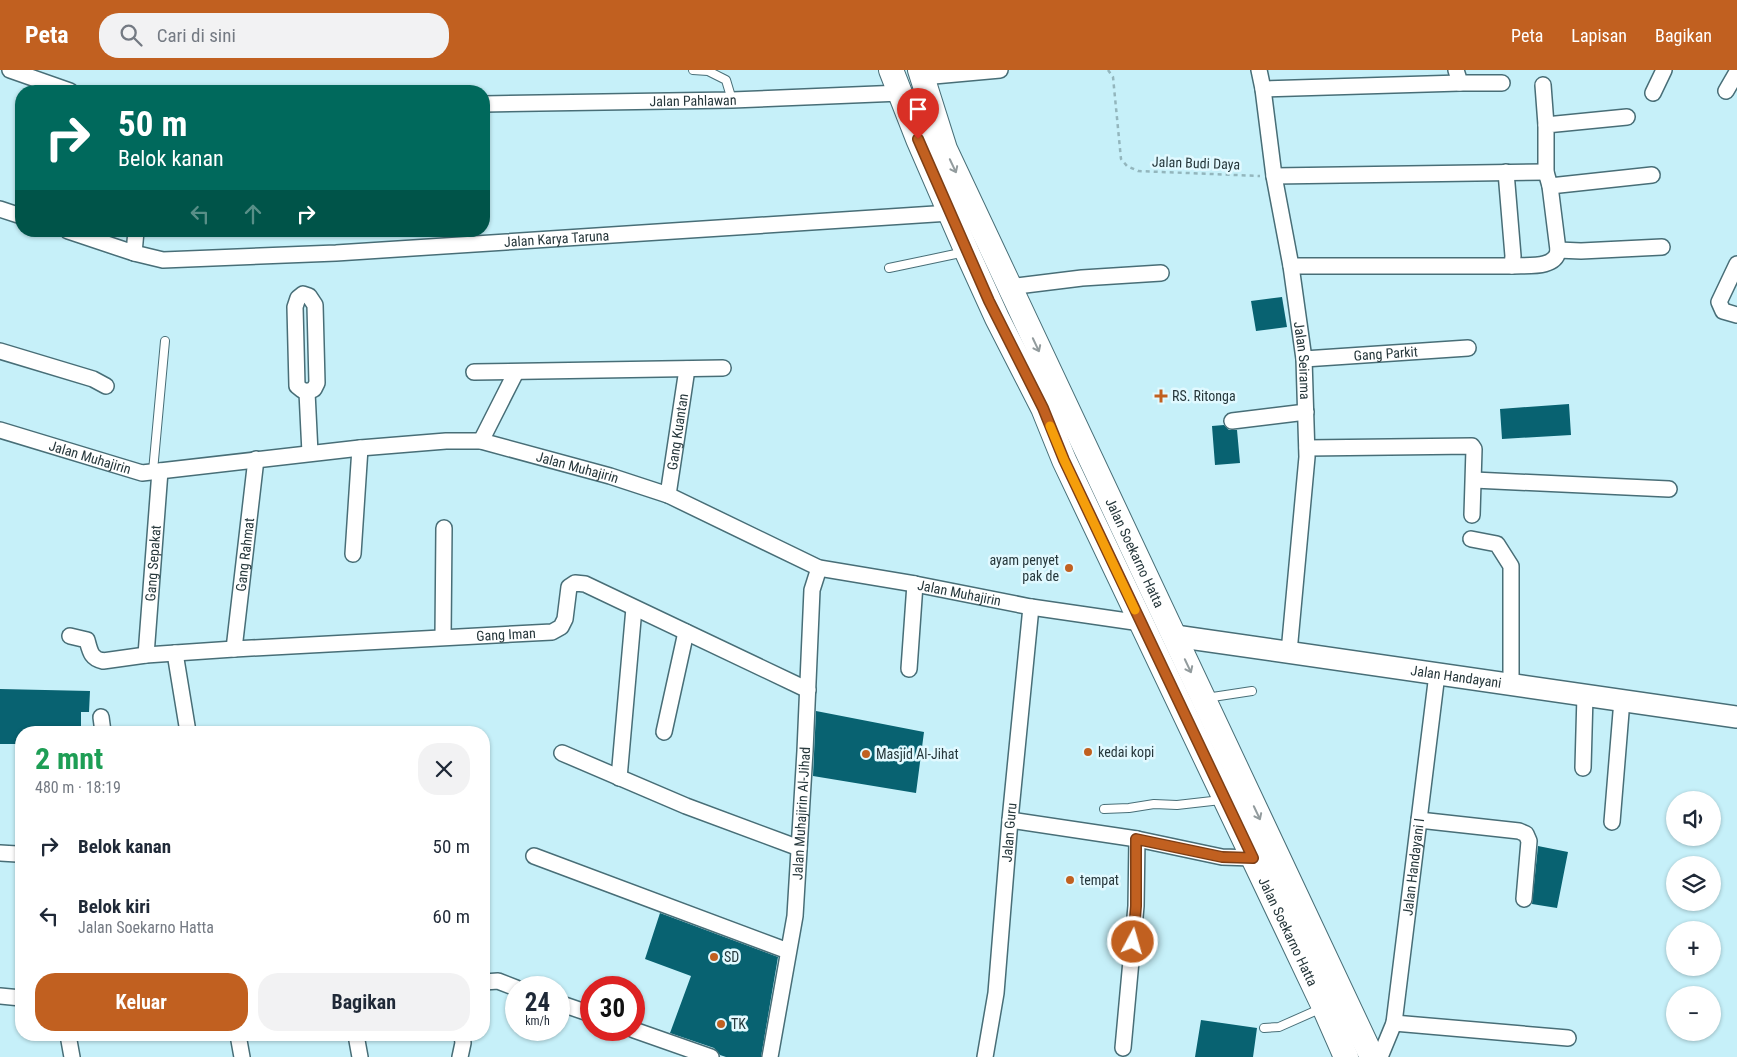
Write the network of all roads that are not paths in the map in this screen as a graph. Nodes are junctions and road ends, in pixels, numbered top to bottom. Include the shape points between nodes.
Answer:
1 (10, 70) edge
2 (693, 70) edge
3 (891, 70) edge
4 (1000, 70) edge
5 (1259, 70) edge
6 (1664, 70) edge
7 (1737, 72) edge
8 (922, 74) edge
9 (1458, 76) edge
10 (1502, 83) dead end
11 (53, 85) edge
12 (1543, 85) dead end
13 (1263, 89) junction
14 (1726, 91) dead end
15 (1653, 92) dead end
16 (901, 93) junction
17 (732, 100) junction
18 (490, 104) edge
19 (1627, 117) dead end
20 (1546, 125) junction
21 (1506, 172) junction
22 (1652, 175) dead end
23 (1274, 176) junction
24 (1548, 179) junction
25 (0, 209) edge
26 (15, 214) edge
27 (950, 214) junction
28 (86, 237) edge
29 (135, 237) edge
30 (1662, 247) dead end
31 (1558, 250) junction
32 (967, 252) junction
33 (134, 253) junction
34 (1737, 264) edge
35 (1291, 266) junction
36 (1512, 266) junction
37 (889, 268) dead end
38 (1161, 273) dead end
39 (1014, 297) junction
40 (1737, 315) edge
41 (997, 318) junction
42 (165, 342) dead end
43 (1468, 348) dead end
44 (0, 351) edge
45 (1304, 359) junction
46 (723, 368) dead end
47 (687, 369) junction
48 (474, 372) dead end
49 (516, 372) junction
50 (106, 386) dead end
51 (308, 392) junction
52 (1306, 412) junction
53 (1232, 421) dead end
54 (0, 430) edge
55 (480, 441) junction
56 (360, 448) junction
57 (1307, 448) junction
58 (310, 453) junction
59 (256, 459) junction
60 (157, 471) junction
61 (1474, 480) junction
62 (1669, 489) dead end
63 (668, 495) junction
64 (1472, 514) dead end
65 (444, 528) dead end
66 (1471, 539) dead end
67 (353, 554) dead end
68 (819, 568) junction
69 (914, 584) junction
70 (1031, 607) junction
71 (634, 608) junction
72 (1141, 623) junction
73 (686, 632) junction
74 (70, 636) dead end
75 (1175, 636) junction
76 (443, 637) junction
77 (234, 649) junction
78 (1289, 652) junction
79 (175, 653) junction
80 (146, 655) junction
81 (909, 669) dead end
82 (1437, 674) junction
83 (1511, 684) junction
84 (808, 690) junction
85 (1252, 691) dead end
86 (1585, 695) junction
87 (1204, 699) junction
88 (1622, 700) junction
89 (101, 717) dead end
90 (1737, 717) edge
91 (102, 726) edge
92 (187, 726) edge
93 (664, 732) dead end
94 (562, 753) dead end
95 (1583, 768) dead end
96 (619, 778) junction
97 (1226, 799) junction
98 (1104, 809) dead end
99 (1010, 820) junction
100 (1418, 820) junction
101 (1612, 822) dead end
102 (1136, 839) junction
103 (799, 848) junction
104 (0, 854) edge
105 (15, 854) edge
106 (534, 856) dead end
107 (1253, 858) junction
108 (1524, 899) dead end
109 (788, 951) junction
110 (490, 982) edge
111 (505, 984) edge
112 (0, 996) edge
113 (15, 997) edge
114 (1324, 1007) junction
115 (1394, 1023) junction
116 (1264, 1028) dead end
117 (645, 1034) edge
118 (1568, 1038) dead end
119 (69, 1041) edge
120 (239, 1041) edge
121 (357, 1041) edge
122 (462, 1041) edge
123 (1123, 1048) dead end
124 (72, 1057) edge
125 (242, 1057) edge
126 (360, 1057) edge
127 (460, 1057) edge
128 (711, 1057) edge
129 (770, 1057) edge
130 (985, 1057) edge
131 (1346, 1057) edge
132 (1372, 1057) edge
133 (1380, 1057) edge

1 - 11 street
2 - 17 lane via 708,71 726,80
3 - 16 main road, Jalan Soekarno Hatta
4 - 8 street
5 - 13 street, Jalan Seirama
6 - 15 street
7 - 14 street
8 -> 39 main road, Jalan Soekarno Hatta via 945,149
9 - 10 street
9 - 13 street
12 - 20 street
13 - 23 street, Jalan Seirama
16 - 17 street, Jalan Pahlawan
16 - 27 main road, Jalan Soekarno Hatta
17 - 18 street, Jalan Pahlawan
19 - 20 street
20 - 24 street
21 - 23 street
21 - 24 street
21 - 36 street
22 - 24 street
23 - 35 street, Jalan Seirama
24 - 31 street
25 - 26 street
27 - 32 main road, Jalan Soekarno Hatta
27 - 33 street, Jalan Karya Taruna via 326,254 163,260
28 - 33 street, Jalan Karya Taruna
29 - 33 street
30 - 31 street
31 - 36 street via 1553,261
32 - 37 lane
32 - 41 main road, Jalan Soekarno Hatta
34 - 40 street via 1719,302 1723,311
35 - 36 street
35 - 45 street, Jalan Seirama
38 - 39 street via 1082,278
39 - 41 main road
39 -> 75 main road, Jalan Soekarno Hatta
41 - 72 main road, Jalan Soekarno Hatta via 1043,408
42 - 60 lane
43 - 45 street, Gang Parkit
44 - 50 street via 93,379
45 - 52 street, Jalan Seirama
46 - 47 street
47 - 49 street
47 - 63 street, Gang Kuantan
48 - 49 street
49 - 55 street
51 - 51 street via 297,386 295,307 303,294 309,296 315,305 317,383
51 - 58 street
52 - 53 street
52 - 57 street, Jalan Seirama
54 - 60 street, Jalan Muhajirin via 142,473
55 - 56 street, Jalan Muhajirin
55 - 63 street, Jalan Muhajirin
56 - 58 street, Jalan Muhajirin
56 - 67 street
57 - 61 street via 1469,446 1474,449
57 - 78 street, Jalan Seirama
58 - 59 street, Jalan Muhajirin
59 - 60 street, Jalan Muhajirin
59 - 77 street, Gang Rahmat
60 - 80 street, Gang Sepakat
61 - 62 street
61 - 64 street
63 - 68 street, Jalan Muhajirin
65 - 76 street
66 - 83 street via 1497,544 1511,566
68 - 69 street, Jalan Muhajirin
68 - 84 street, Jalan Muhajirin Al-Jihad via 812,590
69 - 70 street, Jalan Muhajirin
69 - 81 street
70 - 72 street, Jalan Muhajirin
70 - 99 street, Jalan Guru
71 - 73 street, Gang Iman
71 - 76 street, Gang Iman via 585,584 575,583 569,587 561,628 552,632
71 - 96 street
72 - 97 main road, Jalan Soekarno Hatta
73 - 84 street, Gang Iman
73 - 93 street
74 - 80 street, Gang Iman via 87,640 92,656 97,660
75 - 78 street, Jalan Handayani
75 -> 87 main road, Jalan Soekarno Hatta
76 - 77 street, Gang Iman
77 - 79 street, Gang Iman
78 - 82 street, Jalan Handayani
79 - 80 street, Gang Iman
79 - 92 street
82 - 83 street, Jalan Handayani
82 - 100 street, Jalan Handayani I
83 - 86 street, Jalan Handayani
84 - 103 street, Jalan Muhajirin Al-Jihad
85 - 87 lane
86 - 88 street, Jalan Handayani
86 - 95 street
87 -> 132 main road, Jalan Soekarno Hatta
88 - 90 street, Jalan Handayani
88 - 101 street
89 - 91 street
94 - 96 street
96 - 103 street
97 - 98 lane
97 - 107 main road, Jalan Soekarno Hatta
99 - 102 street
99 - 130 street, Jalan Guru via 996,993
100 - 108 street via 1526,834 1529,841
100 - 115 street, Jalan Handayani I
102 - 107 street via 1222,857
102 - 123 street via 1136,906
103 - 109 street, Jalan Muhajirin Al-Jihad via 795,916
104 - 105 street
106 - 109 street
107 - 114 main road, Jalan Soekarno Hatta
109 - 129 street, Jalan Muhajirin Al-Jihad
110 - 111 street
112 - 113 street
114 - 116 lane via 1279,1027
114 - 131 main road, Jalan Soekarno Hatta
115 - 118 street
115 - 133 street, Jalan Handayani I
117 - 128 street
119 - 124 street
120 - 125 street
121 - 126 street
122 - 127 street

